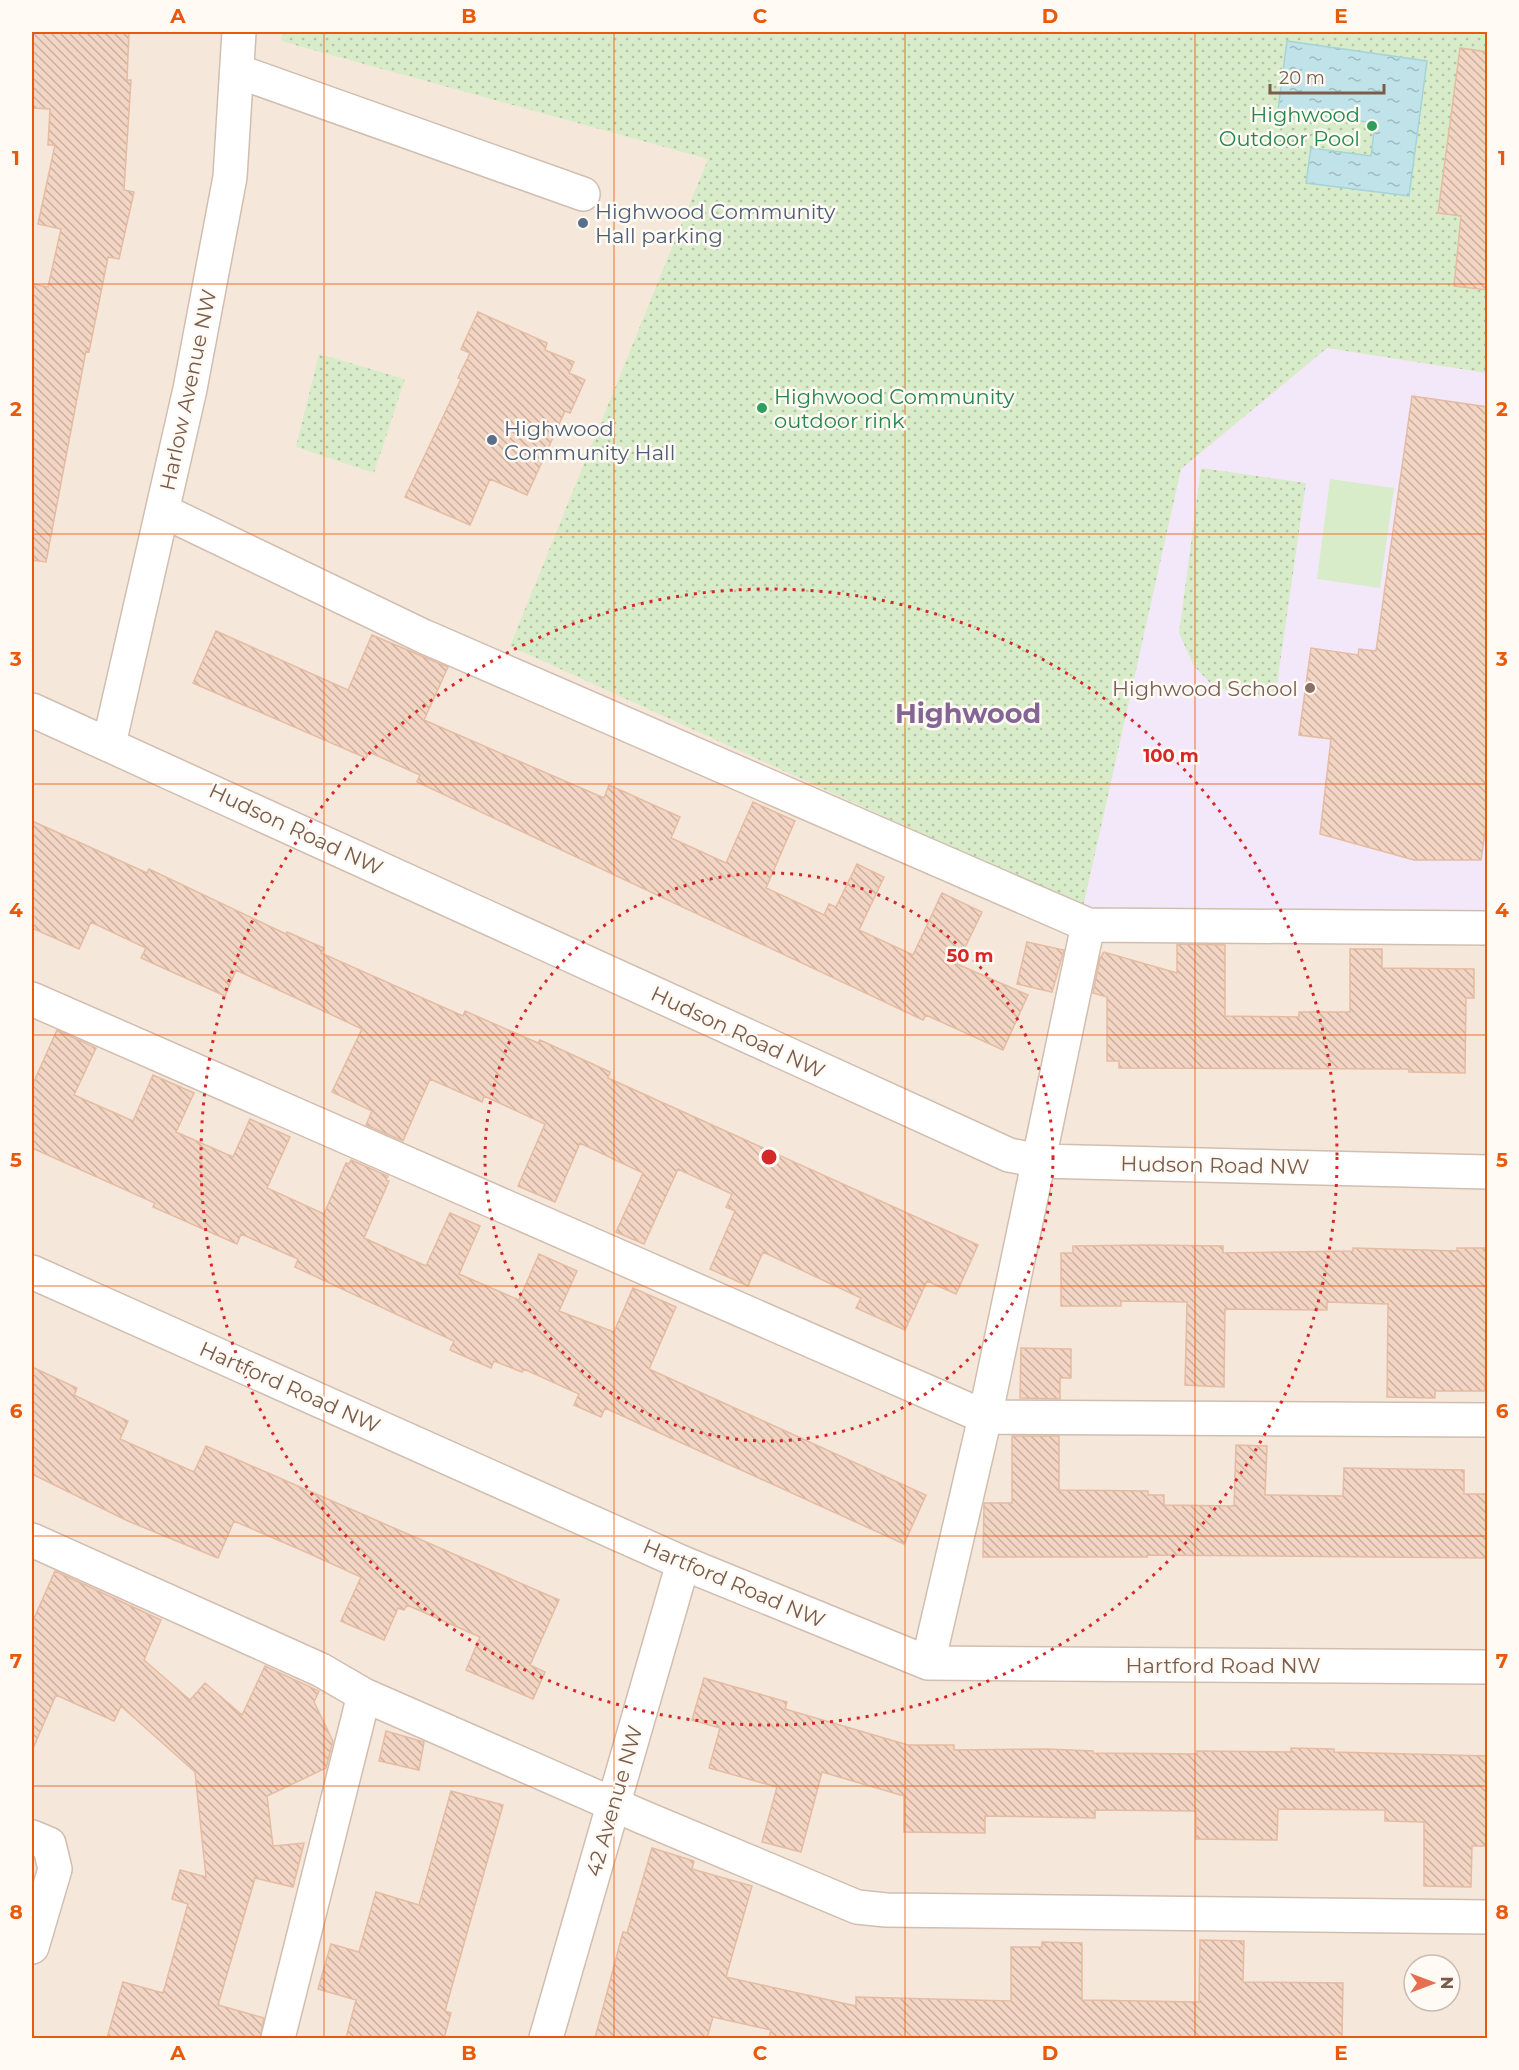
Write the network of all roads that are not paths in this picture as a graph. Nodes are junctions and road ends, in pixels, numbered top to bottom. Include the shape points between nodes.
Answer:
1 (239, 32) edge
2 (237, 71) junction
3 (583, 194) dead end
4 (163, 510) junction
5 (32, 710) edge
6 (109, 744) junction
7 (1088, 925) junction
8 (1488, 928) edge
9 (32, 999) edge
10 (1040, 1161) junction
11 (1488, 1172) edge
12 (32, 1272) edge
13 (985, 1417) junction
14 (1488, 1420) edge
15 (32, 1540) edge
16 (683, 1563) junction
17 (928, 1663) junction
18 (1488, 1667) edge
19 (364, 1695) junction
20 (613, 1804) junction
21 (32, 1837) edge
22 (1488, 1917) edge
23 (32, 1947) edge
24 (278, 2038) edge
25 (546, 2038) edge

1 - 2 street, Harlow Avenue NW
2 - 3 street
2 - 4 street, Harlow Avenue NW via 230,177
4 - 6 street, Harlow Avenue NW
4 - 7 street via 423,636
5 - 6 street, Hudson Road NW
6 - 10 street, Hudson Road NW via 1009,1155
7 - 8 street
7 - 10 street
9 - 13 street
10 - 11 street, Hudson Road NW
10 - 13 street
12 - 16 street, Hartford Road NW
13 - 14 street
13 - 17 street
15 - 19 street via 321,1670
16 - 17 street, Hartford Road NW
16 - 20 street, 42 Avenue NW
17 - 18 street, Hartford Road NW
19 - 20 street
19 - 24 street
20 - 22 street via 857,1907
20 - 25 street, 42 Avenue NW
21 - 23 street via 49,1844 55,1869

